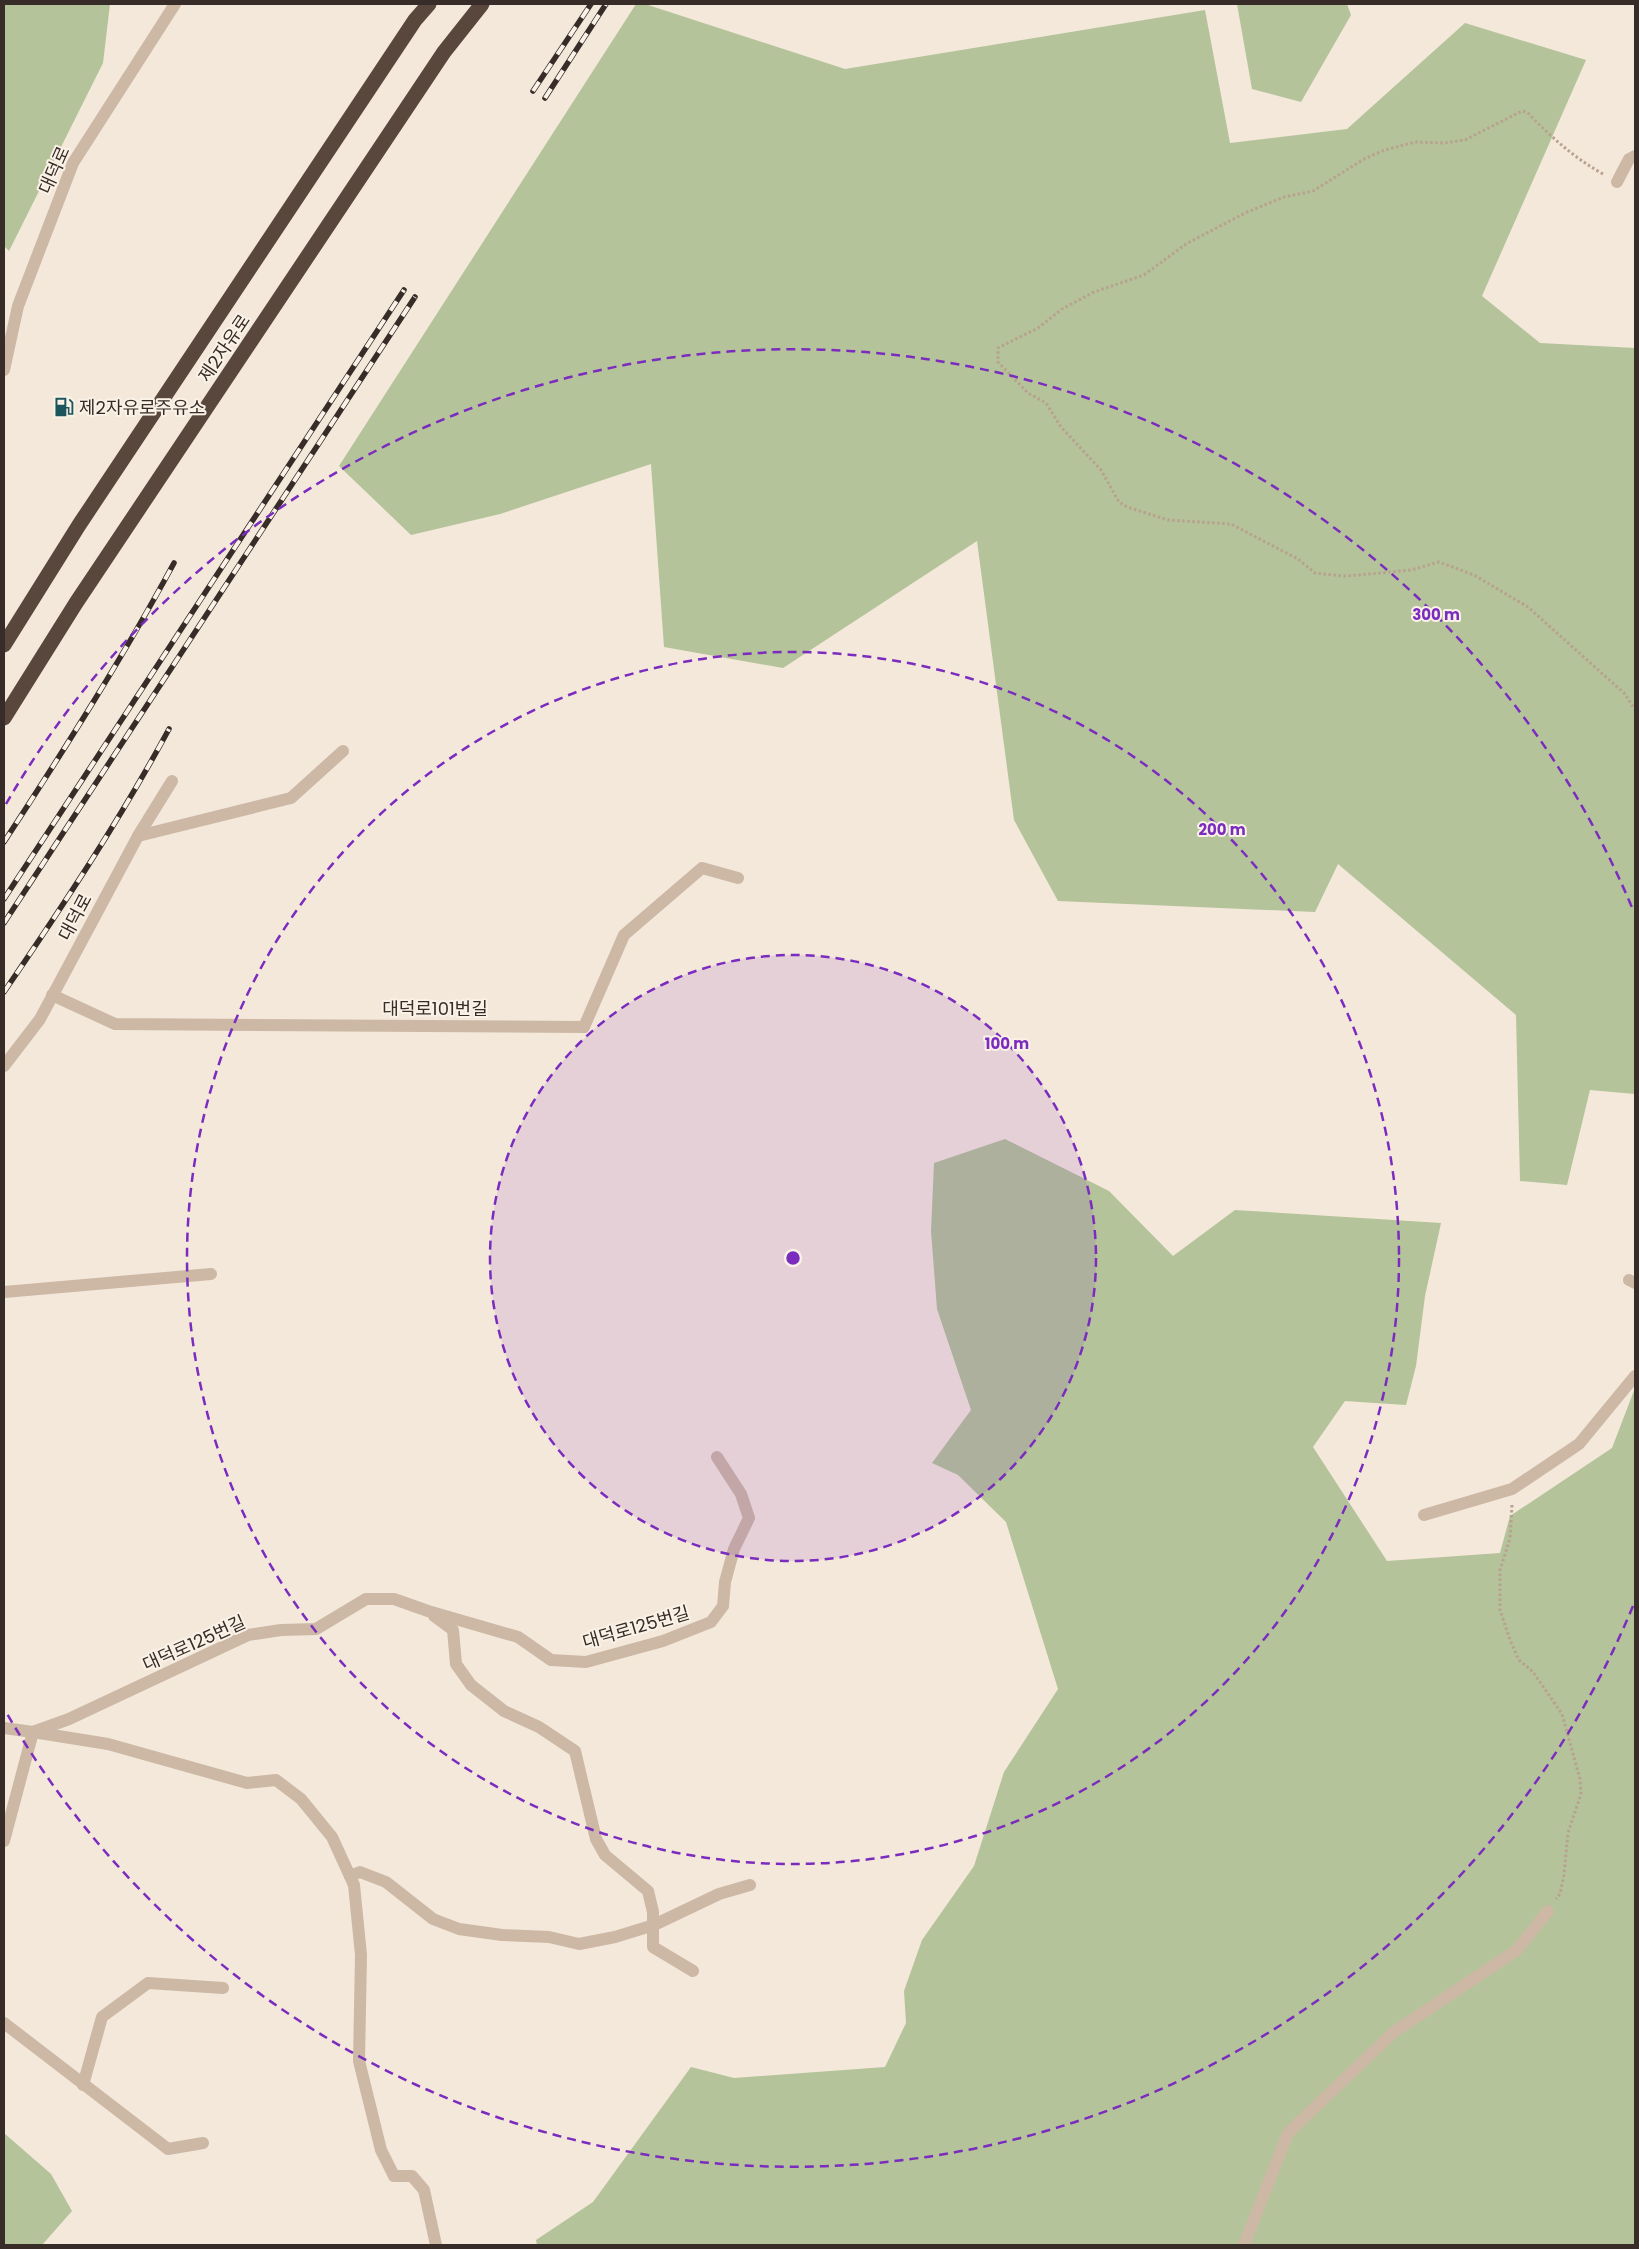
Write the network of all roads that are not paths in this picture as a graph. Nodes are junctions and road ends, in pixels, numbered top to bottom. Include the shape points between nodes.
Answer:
1 (175, 4) edge
2 (429, 4) edge
3 (482, 4) edge
4 (1635, 156) edge
5 (1617, 182) road end
6 (4, 370) edge
7 (4, 645) edge
8 (4, 718) edge
9 (343, 751) dead end
10 (172, 781) dead end
11 (138, 836) junction
12 (738, 878) dead end
13 (52, 995) junction
14 (4, 1066) edge
15 (211, 1274) dead end
16 (4, 1292) edge
17 (1635, 1376) edge
18 (717, 1458) dead end
19 (1424, 1515) dead end
20 (428, 1612) junction
21 (4, 1728) edge
22 (33, 1732) junction
23 (4, 1842) edge
24 (350, 1876) junction
25 (750, 1885) dead end
26 (1548, 1911) road end
27 (654, 1925) junction
28 (693, 1971) dead end
29 (223, 1988) dead end
30 (4, 2023) edge
31 (83, 2084) junction
32 (203, 2143) dead end
33 (436, 2245) edge
34 (1244, 2245) edge

1 - 6 street, 대덕로 via 73,163 18,306
2 - 7 highway, 제2자유로 via 415,20 79,526
3 - 8 highway, 제2자유로 via 444,52 76,603
4 - 5 street via 1629,159
9 - 11 street via 291,798
10 - 11 street, 대덕로
11 - 13 street, 대덕로
12 - 13 street, 대덕로101번길 via 702,868 624,935 584,1026 115,1024
13 - 14 street, 대덕로 via 40,1018
15 - 16 street
17 - 19 street via 1579,1444 1512,1489
18 - 20 street, 대덕로125번길 via 741,1494 749,1518 734,1549 725,1582 723,1606 711,1622 663,1641 586,1662 551,1660 518,1637
20 - 22 street, 대덕로125번길 via 394,1599 366,1599 316,1629 248,1635
20 - 27 street, 대덕로125번길 via 453,1630 456,1664 471,1685 504,1711 539,1727 575,1751 596,1839 605,1856 648,1891
21 - 22 street, 대덕로125번길
22 - 23 street
22 - 24 street, 대덕로125번길 via 108,1744 247,1783 276,1780 300,1799 332,1837
24 - 27 street via 360,1872 386,1882 433,1919 459,1929 549,1937 579,1944
24 - 33 street, 대덕로125번길 via 354,1885 361,1955 359,2061 368,2104 381,2150 394,2176 412,2176 424,2190
25 - 27 street via 719,1894
26 - 34 street via 1517,1950 1394,2032 1288,2132
27 - 28 street, 대덕로125번길 via 653,1947
29 - 31 street via 148,1983 102,2017
30 - 31 street
31 - 32 street via 168,2149

